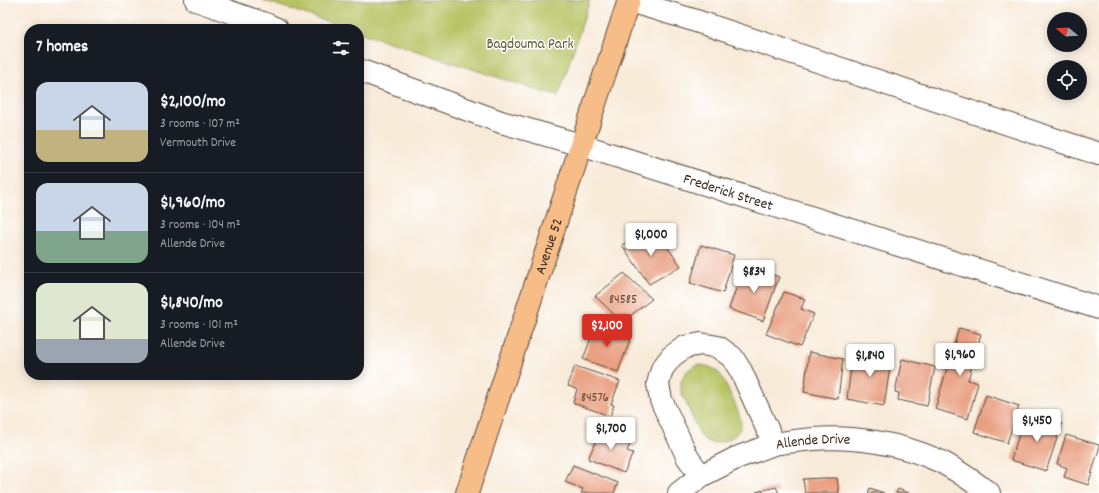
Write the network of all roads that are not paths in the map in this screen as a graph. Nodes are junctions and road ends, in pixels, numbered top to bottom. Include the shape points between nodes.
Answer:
1 (196, 0) edge
2 (629, 0) edge
3 (265, 24) edge
4 (364, 72) edge
5 (582, 145) junction
6 (1099, 154) edge
7 (1099, 308) edge
8 (774, 444) junction
9 (701, 476) junction
10 (467, 493) edge
11 (679, 493) edge
12 (989, 493) edge

1 - 3 street
2 - 5 main road, Avenue 52
2 - 6 street
4 - 5 street, Frederick Street via 502,122
5 - 7 street, Frederick Street
5 - 10 main road, Avenue 52
8 - 9 street via 736,458
8 - 9 street, Allende Drive via 741,371 732,357 718,347 701,344 685,347 672,356 662,369 658,384 660,400 688,458
8 - 12 street, Allende Drive via 841,438 905,448 938,460
9 - 11 street

